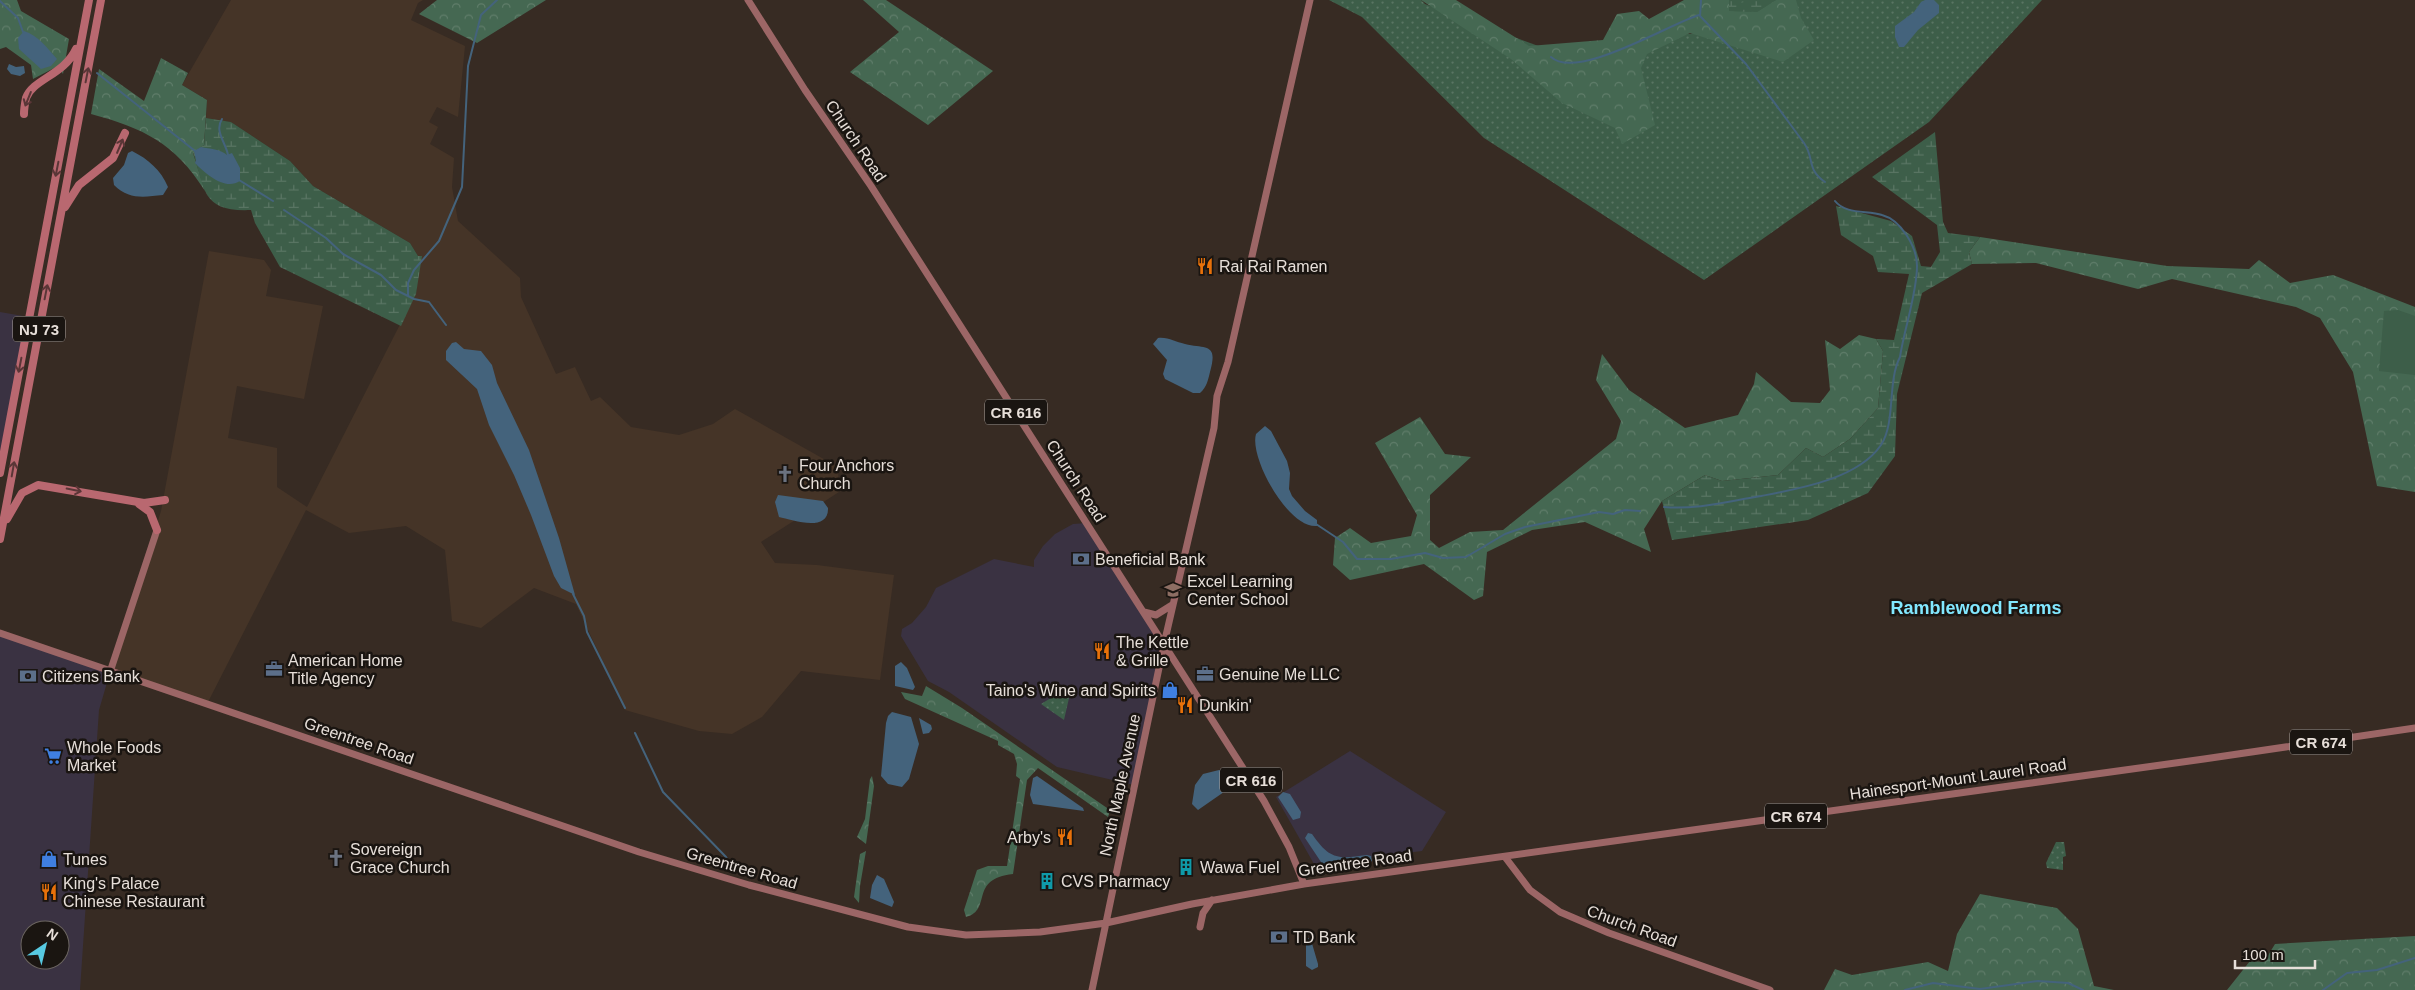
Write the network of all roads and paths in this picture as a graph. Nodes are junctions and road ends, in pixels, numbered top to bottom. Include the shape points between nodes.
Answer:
1 (89, 0) edge
2 (101, 0) edge
3 (748, 0) edge
4 (1310, 0) edge
5 (82, 38) junction
6 (24, 114) dead end
7 (125, 133) dead end
8 (59, 223) junction
9 (0, 474) edge
10 (165, 500) dead end
11 (136, 502) junction
12 (156, 530) joint
13 (0, 537) edge
14 (1172, 605) junction
15 (1144, 612) junction
16 (0, 633) edge
17 (1164, 644) junction
18 (111, 669) junction
19 (2415, 728) edge
20 (1505, 857) junction
21 (1304, 884) junction
22 (1212, 900) junction
23 (1106, 923) junction
24 (1200, 927) dead end
25 (1092, 990) edge
26 (1770, 990) edge

1 - 5 highway, NJ 73
8 -> 2 highway, NJ 73
3 - 15 main road, Church Road / CR 616 via 876,193
4 - 14 main road, North Maple Avenue via 1228,362 1217,396 1214,428
5 -> 6 highway via 68,64 37,84 28,94
5 -> 9 highway, NJ 73
8 -> 7 highway via 72,193 86,177 113,158
13 -> 8 highway, NJ 73
10 - 11 highway via 150,504
11 - 12 highway via 150,512
13 -> 11 highway via 16,501 29,488 38,485
12 - 18 main road
14 - 15 main road via 1156,615
14 - 17 main road, North Maple Avenue
15 - 17 main road, Church Road / CR 616
16 - 18 main road, Greentree Road
17 - 21 main road, Church Road / CR 616 via 1264,801 1289,847
17 - 23 main road, North Maple Avenue
18 - 23 main road, Greentree Road via 639,852 864,917 923,930 966,935 1013,934
19 - 20 main road, Hainesport-Mount Laurel Road / CR 674
20 - 21 main road, Greentree Road
20 - 26 main road, Church Road via 1530,890 1560,912 1609,933
21 - 22 main road, Greentree Road
22 - 23 main road, Greentree Road
22 - 24 main road via 1201,918
23 - 25 main road, North Maple Avenue

